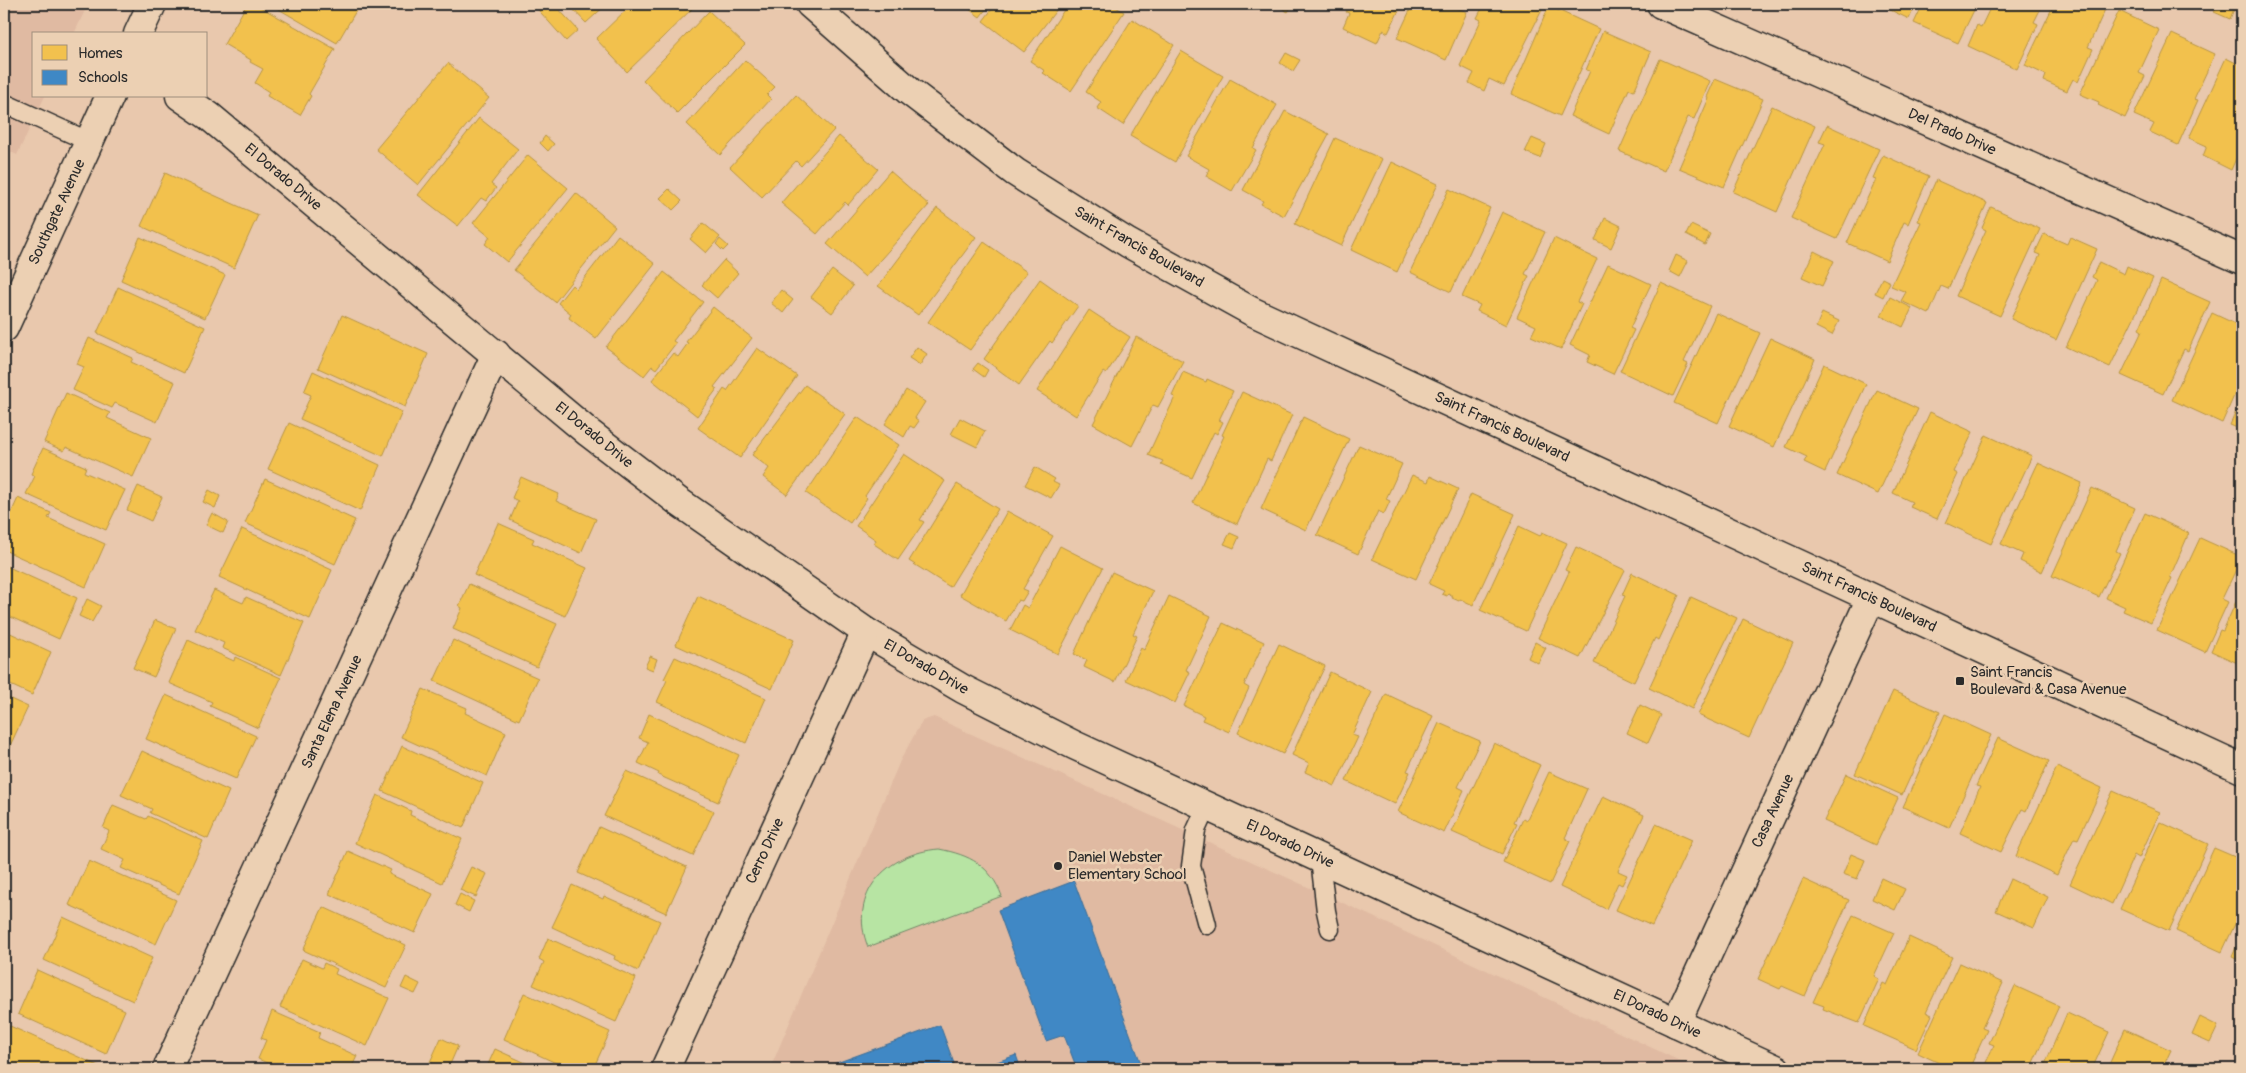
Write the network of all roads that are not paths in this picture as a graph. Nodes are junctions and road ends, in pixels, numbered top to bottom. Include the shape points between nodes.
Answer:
1 (152, 4) edge
2 (1661, 4) edge
3 (812, 5) edge
4 (139, 32) edge
5 (109, 98) edge
6 (183, 98) edge
7 (4, 103) edge
8 (90, 142) junction
9 (2242, 260) edge
10 (4, 328) edge
11 (496, 354) junction
12 (1871, 598) junction
13 (866, 632) junction
14 (2242, 769) edge
15 (1207, 806) junction
16 (1320, 859) junction
17 (1207, 925) dead end
18 (1330, 929) dead end
19 (1676, 1023) junction
20 (167, 1069) edge
21 (664, 1069) edge
22 (1776, 1069) edge

1 - 4 street
2 - 9 street, Del Prado Drive
3 - 12 street, Saint Francis Boulevard via 909,91 1015,172 1136,247 1251,311
5 - 8 street, Southgate Avenue
6 - 11 street, El Dorado Drive via 209,116
7 - 8 lane
8 - 10 street, Southgate Avenue
11 - 13 street, El Dorado Drive via 589,433 679,502
11 - 20 street, Santa Elena Avenue
12 - 14 street, Saint Francis Boulevard
12 - 19 street, Casa Avenue
13 - 15 street, El Dorado Drive via 963,689 1074,745
13 - 21 street, Cerro Drive
15 - 16 street, El Dorado Drive
15 - 17 lane via 1196,830 1192,866
16 - 18 lane
16 - 19 street, El Dorado Drive
19 - 22 street, El Dorado Drive

